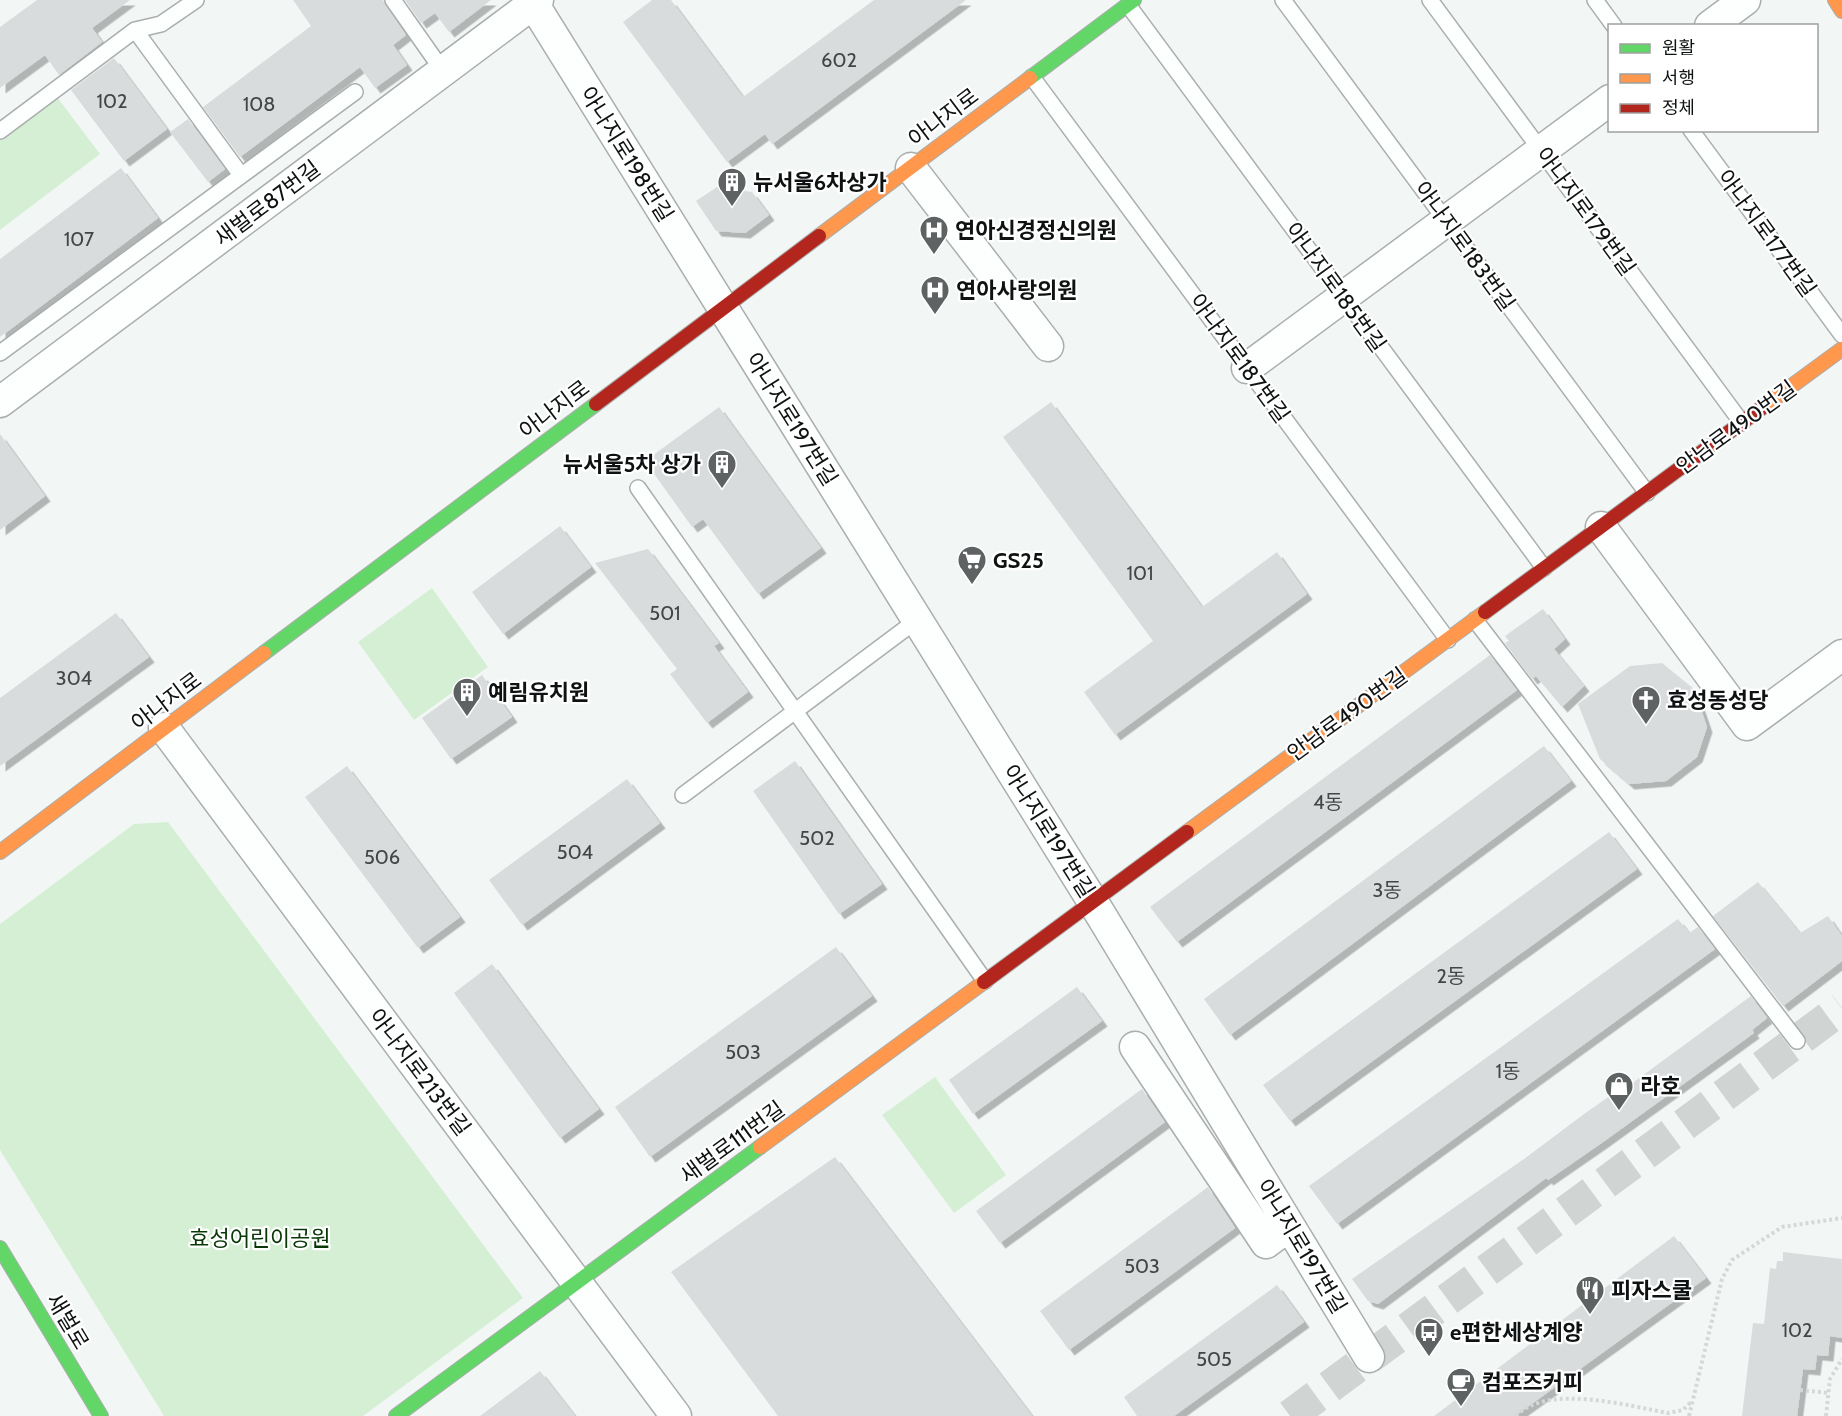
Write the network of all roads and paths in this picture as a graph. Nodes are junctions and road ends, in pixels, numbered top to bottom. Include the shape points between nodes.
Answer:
1 (196, 0) edge
2 (393, 0) edge
3 (1283, 0) edge
4 (1430, 0) edge
5 (1595, 0) edge
6 (1745, 0) edge
7 (1835, 0) edge
8 (534, 1) edge
9 (1131, 2) edge
10 (1842, 12) edge
11 (1613, 24) edge
12 (1713, 24) edge
13 (135, 30) junction
14 (443, 71) junction
15 (1032, 77) junction
16 (355, 92) dead end
17 (1608, 101) edge
18 (0, 131) edge
19 (1692, 132) edge
20 (1541, 150) junction
21 (911, 168) junction
22 (241, 175) junction
23 (1446, 220) junction
24 (1343, 296) junction
25 (723, 308) junction
26 (1842, 335) edge
27 (1048, 346) dead end
28 (1842, 349) edge
29 (0, 353) edge
30 (1247, 368) junction
31 (0, 402) edge
32 (1742, 423) junction
33 (638, 488) dead end
34 (1647, 493) junction
35 (1601, 527) junction
36 (1544, 568) junction
37 (917, 620) junction
38 (1475, 620) junction
39 (1448, 640) junction
40 (1842, 655) edge
41 (794, 710) junction
42 (164, 728) junction
43 (683, 795) dead end
44 (0, 852) edge
45 (1093, 902) junction
46 (985, 981) junction
47 (1797, 1041) dead end
48 (1135, 1047) dead end
49 (1842, 1218) edge
50 (1289, 1226) junction
51 (0, 1248) edge
52 (577, 1283) junction
53 (1369, 1357) dead end
54 (1842, 1359) edge
55 (1800, 1390) dead end
56 (1829, 1393) junction
57 (1693, 1400) junction
58 (101, 1416) edge
59 (396, 1416) edge
60 (675, 1416) edge
61 (1516, 1416) edge
62 (1689, 1416) edge
63 (1826, 1416) edge

1 - 13 lane via 161,24
2 - 14 lane
3 - 23 lane, 아나지로183번길
4 - 20 lane, 아나지로179번길
5 - 11 lane
6 - 12 street
7 - 10 street
8 - 14 street, 새벌로87번길
8 - 25 street, 아나지로198번길
9 - 15 street, 아나지로
9 - 24 lane, 아나지로185번길
13 - 18 lane
13 - 22 lane
14 - 31 street, 새벌로87번길
15 - 21 street, 아나지로
15 - 30 lane, 아나지로187번길
16 - 22 lane
17 - 20 street
19 - 26 lane, 아나지로177번길
20 - 23 street
20 - 32 lane, 아나지로179번길
21 - 25 street, 아나지로
21 - 27 street
22 - 29 lane
23 - 24 street
23 - 34 lane, 아나지로183번길
24 - 30 street
24 - 36 lane, 아나지로185번길
25 - 37 street, 아나지로197번길
25 - 42 street, 아나지로
28 - 32 street, 안남로490번길
30 - 39 lane, 아나지로187번길
32 - 34 street, 안남로490번길
33 - 41 lane
34 - 35 street, 안남로490번길
35 - 36 street, 안남로490번길
35 - 40 street via 1747,725
36 - 38 street, 안남로490번길
37 - 41 lane
37 - 45 street, 아나지로197번길
38 - 39 street, 안남로490번길
38 - 47 lane
39 - 45 street, 안남로490번길
41 - 43 lane
41 - 46 lane
42 - 44 street, 아나지로
42 - 52 street, 아나지로213번길
45 - 46 street, 새벌로111번길
45 - 50 street, 아나지로197번길
46 - 52 street, 새벌로111번길
48 - 50 street via 1266,1243
49 - 57 path via 1782,1227 1732,1260 1722,1279
50 - 53 street, 아나지로197번길
51 - 58 street, 새벌로
52 - 59 street, 새벌로111번길
52 - 60 street, 아나지로213번길
54 - 56 path via 1830,1379
55 - 56 path
56 - 63 path
57 - 61 path via 1683,1410 1668,1413 1575,1397 1550,1400
57 - 62 path

